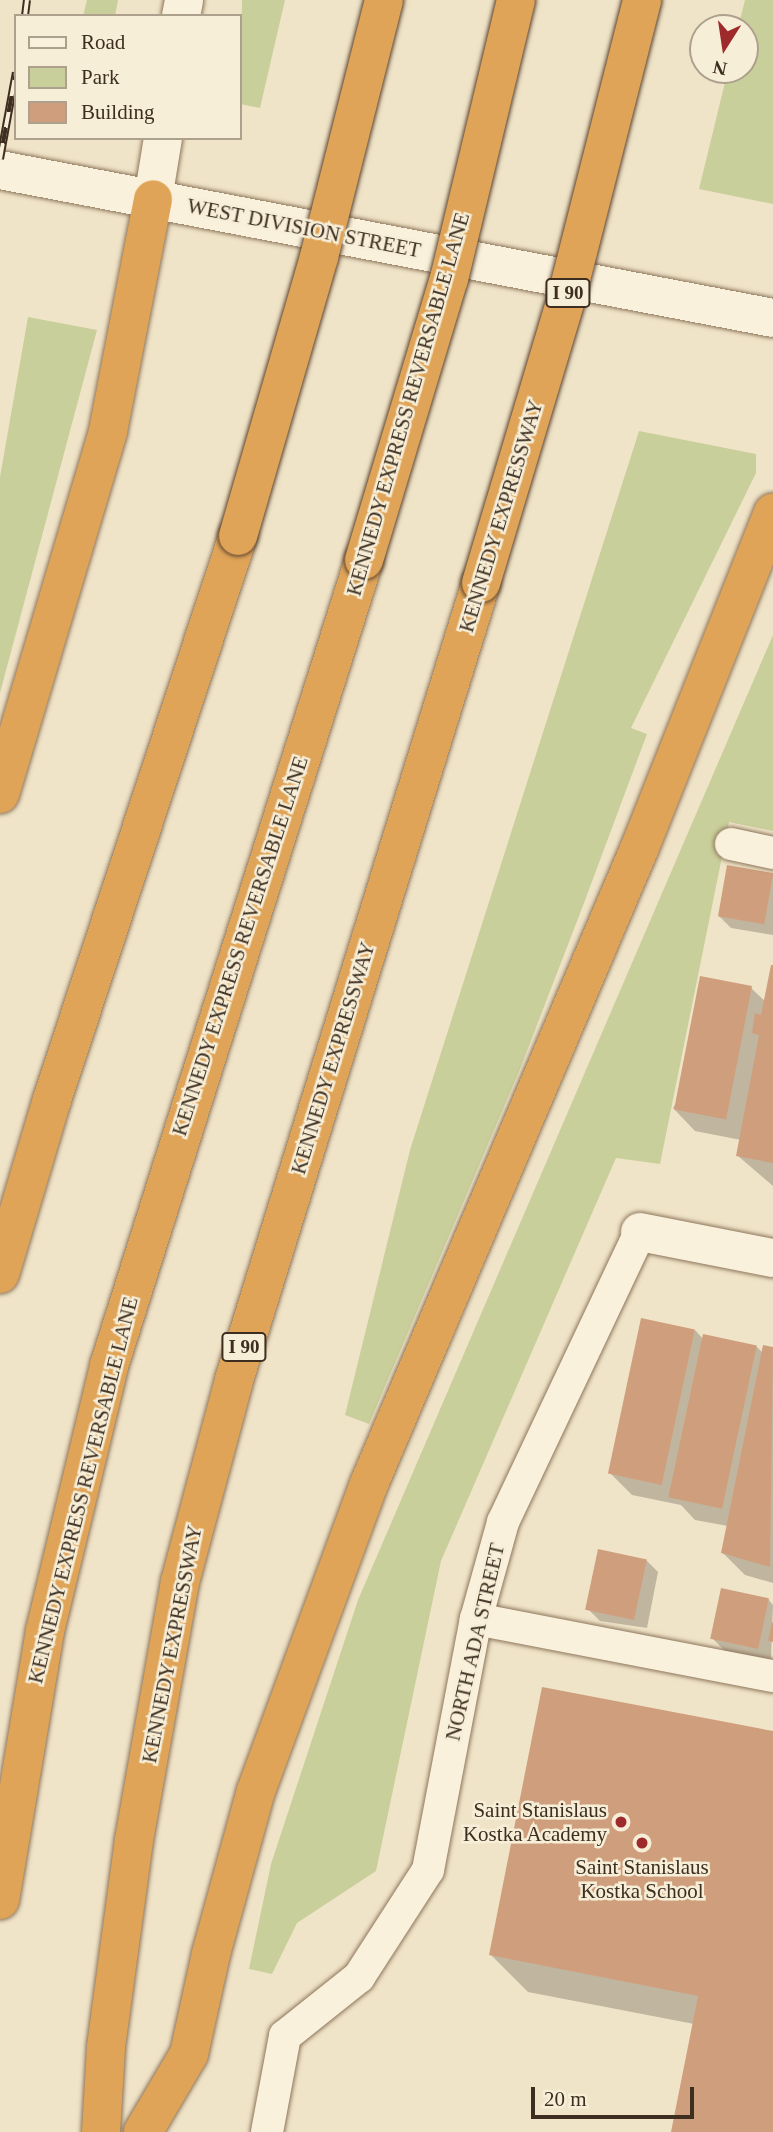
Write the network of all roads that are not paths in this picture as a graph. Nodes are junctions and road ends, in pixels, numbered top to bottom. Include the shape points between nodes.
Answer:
1 (384, 0) edge
2 (516, 0) edge
3 (642, 0) edge
4 (163, 140) edge
5 (0, 170) edge
6 (153, 199) junction
7 (773, 318) edge
8 (773, 513) edge
9 (0, 794) edge
10 (731, 844) dead end
11 (773, 853) edge
12 (639, 1232) joint
13 (773, 1258) edge
14 (0, 1274) edge
15 (476, 1619) junction
16 (773, 1676) edge
17 (0, 1900) edge
18 (101, 2132) edge
19 (143, 2132) edge
20 (267, 2132) edge

1 - 14 highway, bridge via 319,257 238,536 52,1100
2 - 17 highway, KENNEDY EXPRESS REVERSABLE LANE, bridge via 449,279 109,1366 45,1631
3 - 18 highway, KENNEDY EXPRESSWAY / I 90, bridge via 566,299 234,1380 180,1582 134,1840 106,2048
4 - 6 main road
5 - 6 main road, WEST DIVISION STREET
6 - 7 main road, WEST DIVISION STREET
6 - 9 highway via 108,431
8 - 19 highway via 640,847 369,1484 256,1791 211,1954 190,2054
10 - 11 lane
12 - 13 main road
12 - 15 lane, NORTH ADA STREET via 503,1522
15 - 16 lane
15 - 20 lane, NORTH ADA STREET via 428,1870 359,1977 285,2036

